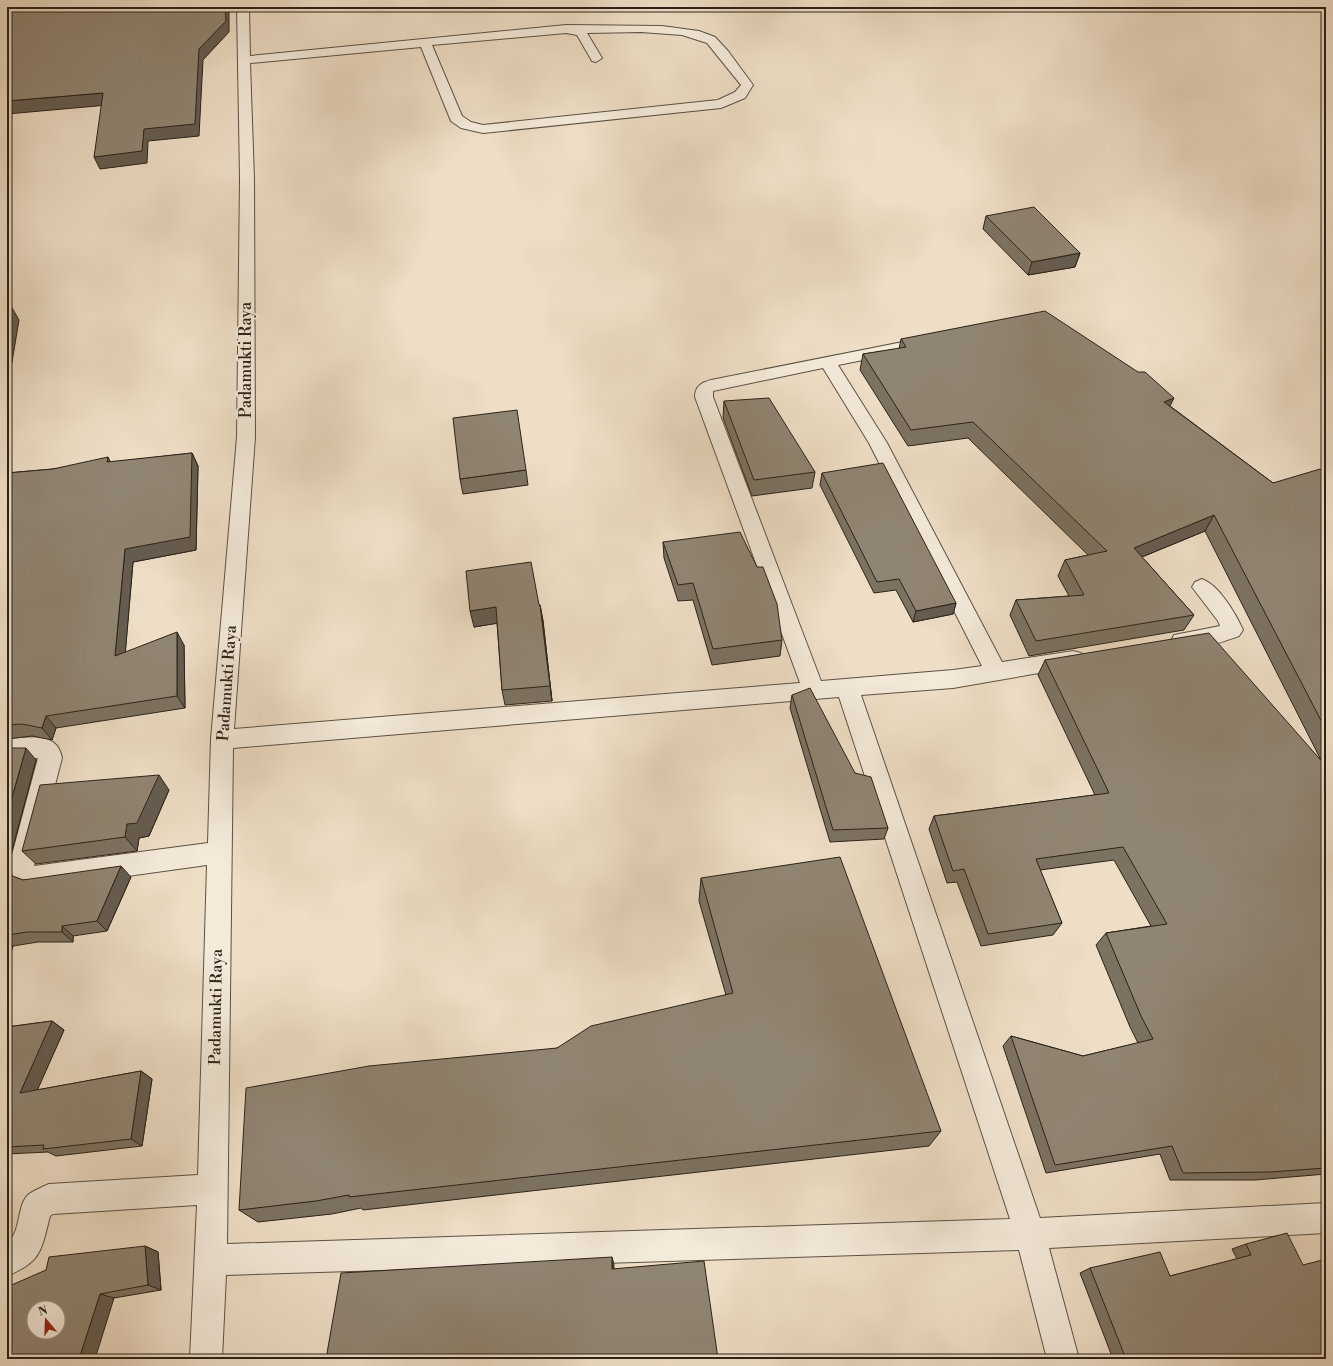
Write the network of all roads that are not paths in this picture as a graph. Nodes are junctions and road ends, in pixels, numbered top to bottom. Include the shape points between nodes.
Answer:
1 (244, 7) edge
2 (566, 29) junction
3 (425, 42) junction
4 (596, 58) dead end
5 (245, 60) junction
6 (942, 339) edge
7 (828, 362) junction
8 (1202, 587) dead end
9 (1164, 644) edge
10 (1096, 656) edge
11 (996, 672) junction
12 (847, 688) junction
13 (814, 691) junction
14 (222, 739) junction
15 (7, 749) edge
16 (220, 852) junction
17 (212, 1189) junction
18 (1326, 1218) edge
19 (1030, 1234) junction
20 (7, 1260) edge
21 (212, 1260) junction
22 (206, 1359) edge
23 (1063, 1359) edge

1 - 5 street, Padamukti Raya
2 - 3 street
2 - 3 street via 670,30 694,34 712,40 747,85 740,95 721,104 483,129 466,125 456,118
2 - 4 street via 581,33
3 - 5 street
5 - 14 street, Padamukti Raya via 246,436
6 - 7 street
7 - 11 street via 878,443
7 - 13 street via 716,384 704,392
8 - 9 street via 1227,617 1232,630 1218,635
10 - 11 street
11 - 12 street via 953,679
12 - 13 street
12 - 19 street
13 - 14 street
14 - 16 street, Padamukti Raya
15 - 16 street via 43,747 49,751 50,758 21,866 25,875 34,878
16 - 17 street, Padamukti Raya
17 - 20 street via 49,1199 38,1206 27,1246 15,1257
17 - 21 street, Padamukti Raya
18 - 19 street
19 - 21 street
19 - 23 street
21 - 22 street, Padamukti Raya

